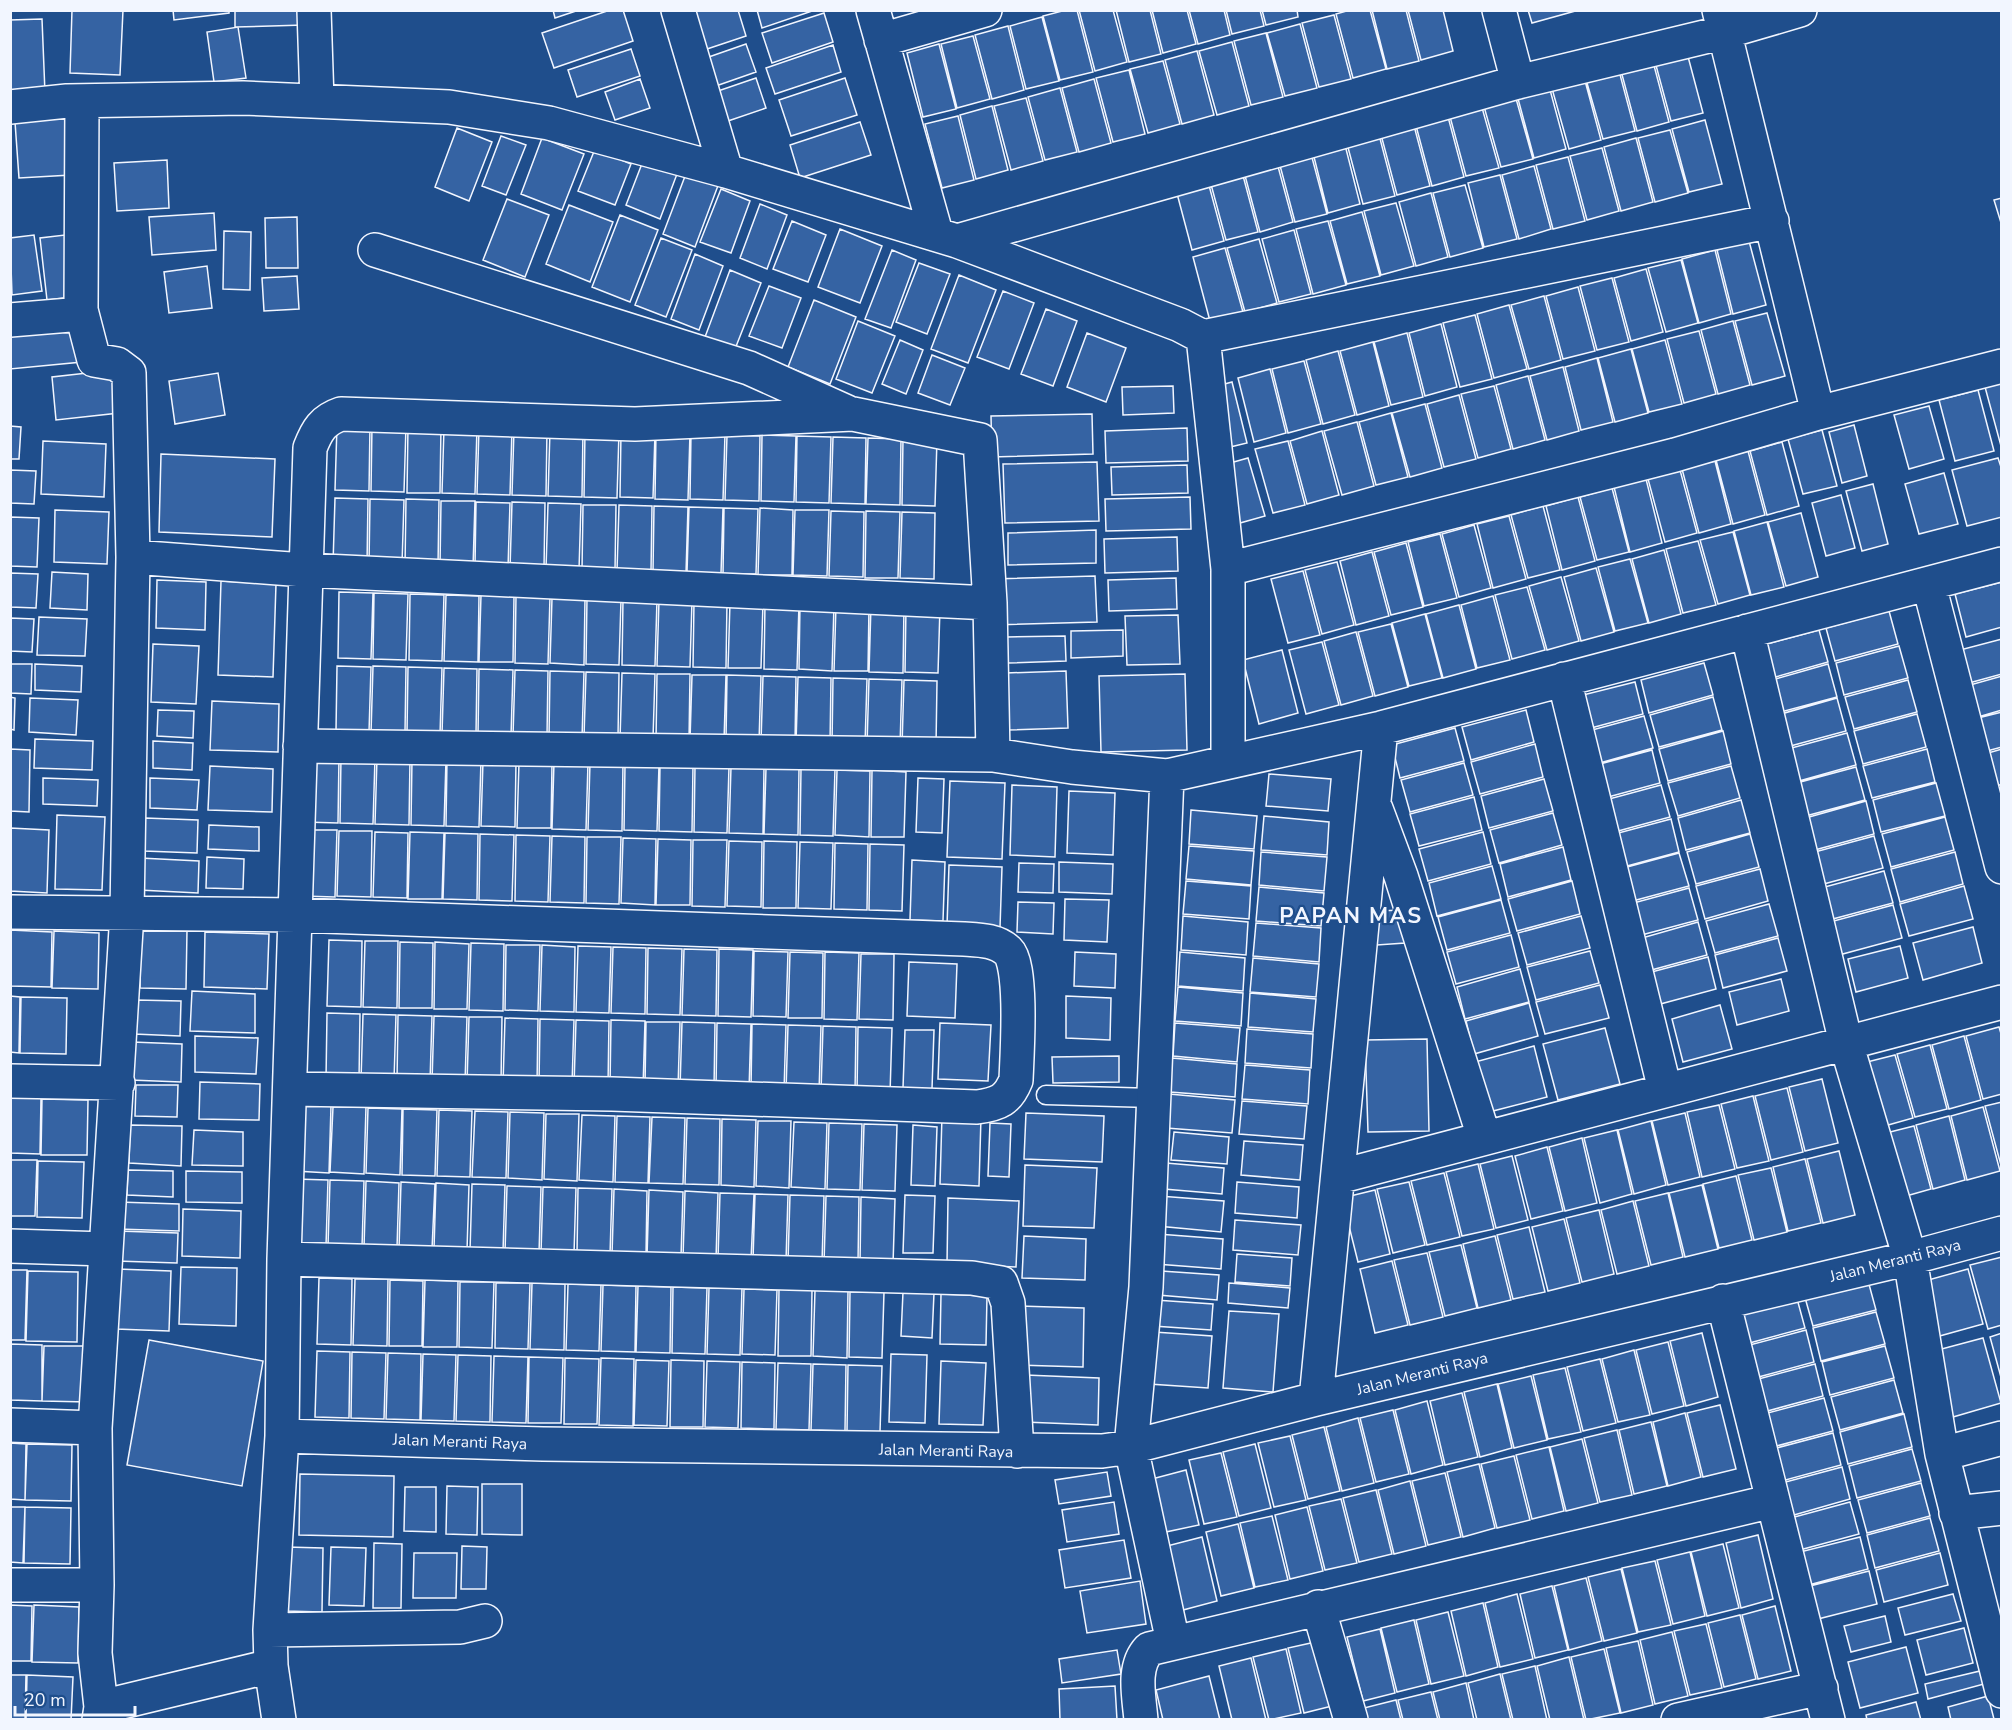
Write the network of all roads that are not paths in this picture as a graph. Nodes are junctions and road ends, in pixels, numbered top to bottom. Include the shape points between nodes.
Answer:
1 (314, 10) edge
2 (678, 10) edge
3 (985, 10) edge
4 (1499, 10) edge
5 (1800, 10) edge
6 (1722, 21) edge
7 (877, 25) edge
8 (1518, 82) junction
9 (82, 101) junction
10 (317, 101) junction
11 (10, 107) edge
12 (726, 171) junction
13 (1772, 221) junction
14 (947, 237) junction
15 (375, 250) dead end
16 (81, 310) junction
17 (10, 320) edge
18 (1203, 337) junction
19 (2001, 366) edge
20 (1818, 413) junction
21 (853, 414) junction
22 (133, 557) junction
23 (2001, 564) edge
24 (1228, 569) junction
25 (304, 570) junction
26 (1929, 585) junction
27 (990, 603) junction
28 (1747, 631) junction
29 (1564, 678) junction
30 (1381, 728) junction
31 (300, 746) junction
32 (993, 755) junction
33 (1228, 761) junction
34 (1167, 776) junction
35 (1373, 802) junction
36 (2001, 867) edge
37 (10, 912) edge
38 (127, 913) junction
39 (296, 915) junction
40 (2001, 1002) edge
41 (1846, 1042) junction
42 (10, 1081) edge
43 (118, 1083) junction
44 (290, 1089) junction
45 (1665, 1090) junction
46 (1046, 1095) dead end
47 (1152, 1098) junction
48 (1484, 1137) junction
49 (1338, 1177) junction
50 (2001, 1233) edge
51 (10, 1246) edge
52 (106, 1249) junction
53 (1910, 1258) junction
54 (284, 1259) junction
55 (1723, 1301) junction
56 (1316, 1399) junction
57 (10, 1425) edge
58 (95, 1428) junction
59 (282, 1436) junction
60 (2001, 1438) edge
61 (1131, 1447) junction
62 (1017, 1451) junction
63 (1942, 1454) junction
64 (1773, 1501) junction
65 (2001, 1508) edge
66 (1956, 1513) junction
67 (10, 1585) edge
68 (97, 1586) junction
69 (1318, 1607) junction
70 (485, 1621) dead end
71 (270, 1630) junction
72 (1173, 1642) junction
73 (271, 1666) junction
74 (1821, 1688) junction
75 (2001, 1691) edge
76 (100, 1713) edge
77 (279, 1719) edge
78 (1141, 1719) edge
79 (1351, 1719) edge
80 (1678, 1719) edge
81 (1828, 1719) edge

1 - 10 street
2 - 12 street
3 - 7 street
4 - 8 street
5 - 6 street
6 - 8 street
6 - 13 street
7 - 14 street
8 - 14 street
9 - 10 street
9 - 11 street
9 - 16 street
10 - 12 street via 449,107 549,123
12 - 14 street
13 - 18 street
13 - 20 street
14 - 18 street
15 - 21 street via 749,368
16 - 17 street via 70,315
16 - 22 street via 94,360 117,364 129,373
18 - 24 street
19 - 20 street
20 - 24 street via 1675,455
21 - 25 street via 636,424 342,414 328,419 317,431 310,448
21 - 27 street via 980,440
22 - 25 street
22 - 38 street
23 - 26 street
24 - 33 street
25 - 27 street
25 - 31 street
26 - 28 street
26 - 36 street
27 - 32 street
28 - 29 street
28 - 41 street
29 - 30 street
29 - 45 street
30 - 33 street
30 - 35 street
31 - 32 street
31 - 39 street
32 - 34 street
33 - 34 street
34 - 47 street
35 - 48 street via 1401,876
35 - 49 street
37 - 38 street
38 - 39 street
38 - 43 street
39 - 44 street
39 - 44 street via 996,942 1010,952 1017,970 1016,1080 1010,1096 997,1105 977,1107 612,1094
40 - 41 street
41 - 45 street
41 - 53 street
42 - 43 street
43 - 52 street
44 - 54 street
45 - 48 street
46 - 47 lane
47 - 61 street via 1146,1287
48 - 49 street
49 - 56 street
50 - 53 street, Jalan Meranti Raya
51 - 52 street
52 - 58 street
53 - 55 street, Jalan Meranti Raya
53 - 63 street
54 - 59 street
54 - 62 street via 972,1278 1001,1283 1008,1303
55 - 56 street, Jalan Meranti Raya
55 - 64 street
56 - 61 street, Jalan Meranti Raya
57 - 58 street
58 - 68 street
59 - 62 street, Jalan Meranti Raya
59 - 71 street
60 - 63 street
61 - 62 street, Jalan Meranti Raya via 1081,1452
61 - 72 street
63 - 66 street
64 - 69 street
64 - 74 street
65 - 66 street
66 - 75 street
67 - 68 street
68 - 76 street via 95,1653
69 - 72 street
69 - 79 street
70 - 71 street via 460,1627
71 - 73 street
72 - 78 street via 1149,1649 1140,1659
73 - 76 street
73 - 77 street
74 - 80 street
74 - 81 street

